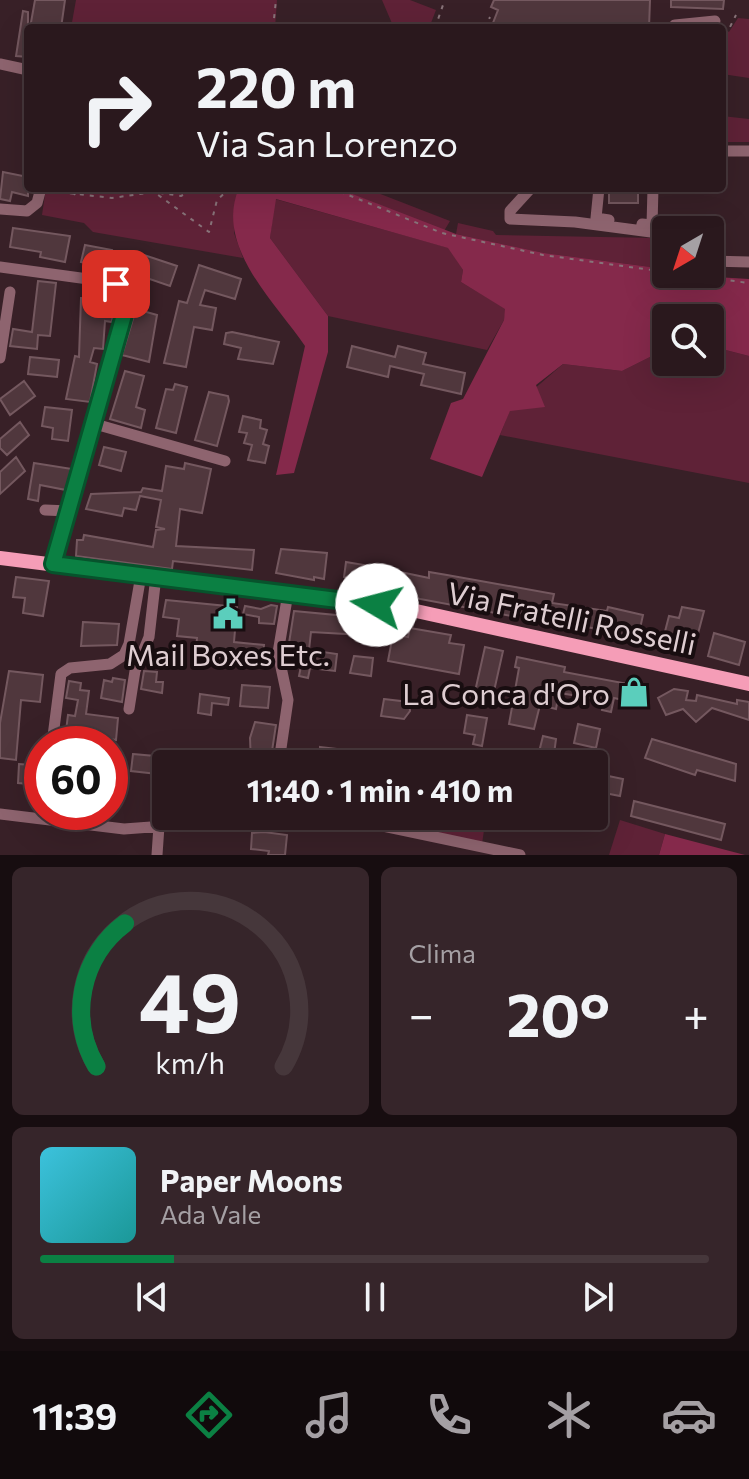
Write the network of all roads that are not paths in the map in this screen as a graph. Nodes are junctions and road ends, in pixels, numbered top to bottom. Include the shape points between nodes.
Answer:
1 (715, 21) road end
2 (685, 24) edge
3 (0, 64) edge
4 (24, 69) edge
5 (726, 151) edge
6 (749, 151) edge
7 (40, 192) edge
8 (527, 192) edge
9 (599, 192) edge
10 (653, 192) edge
11 (0, 209) edge
12 (652, 232) edge
13 (724, 261) edge
14 (749, 262) edge
15 (0, 267) edge
16 (10, 292) dead end
17 (0, 358) edge
18 (95, 424) junction
19 (225, 461) dead end
20 (45, 510) dead end
21 (69, 511) junction
22 (0, 558) edge
23 (53, 564) junction
24 (148, 575) junction
25 (288, 593) junction
26 (749, 684) edge
27 (129, 709) dead end
28 (54, 726) edge
29 (281, 750) edge
30 (0, 814) edge
31 (152, 827) edge
32 (159, 830) edge
33 (402, 830) edge
34 (157, 855) edge
35 (520, 855) edge

1 - 2 street
3 - 4 street
5 - 6 street
7 - 11 street via 27,211
8 - 12 street via 510,211 510,219
9 - 10 street via 596,218 652,225
13 - 14 street
15 - 18 street via 110,282 124,292 126,308
16 - 17 street
18 - 19 street
18 - 21 street
20 - 21 street
21 - 23 street
22 - 23 main road, Via Fratelli Rosselli
23 - 24 main road, Via Fratelli Rosselli
24 - 25 main road, Via Fratelli Rosselli
24 - 27 street via 149,637 135,671
24 - 28 street via 124,655 110,664 70,668 61,674
25 - 26 main road, Via Fratelli Rosselli via 477,621
25 - 29 street via 278,653 288,700
30 - 31 street via 124,829
32 - 34 street
33 - 35 street

